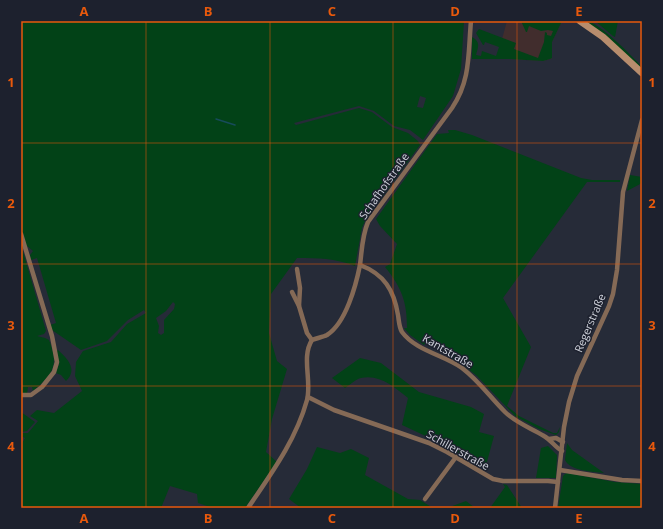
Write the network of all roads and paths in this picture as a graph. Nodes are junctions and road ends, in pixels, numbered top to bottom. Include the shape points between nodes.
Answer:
1 (471, 21) edge
2 (580, 21) edge
3 (642, 73) edge
4 (642, 120) edge
5 (21, 234) edge
6 (360, 265) junction
7 (297, 269) dead end
8 (292, 292) dead end
9 (299, 306) junction
10 (312, 340) junction
11 (21, 396) edge
12 (308, 397) junction
13 (549, 439) junction
14 (563, 442) junction
15 (562, 451) junction
16 (456, 457) junction
17 (560, 470) junction
18 (642, 481) edge
19 (558, 482) junction
20 (425, 499) dead end
21 (248, 508) edge
22 (556, 508) edge

1 - 6 street, Schafhofstraße via 468,67 460,94 368,222 363,236
2 - 3 main road via 606,40
4 - 14 street, Regerstraße via 623,192 613,294 573,387
5 - 11 street via 57,362 46,383 34,393
6 - 10 street, Schafhofstraße via 353,291 336,325 327,335
6 - 13 street, Kantstraße via 378,276 390,288 400,326 406,336 424,349 462,368 509,416
7 - 9 street
8 - 9 street
9 - 10 street via 304,328
10 - 12 street via 307,352
12 - 16 street, Schillerstraße via 334,410 429,443
12 - 21 street via 285,452
13 - 14 street, Kantstraße via 556,438
13 - 15 street, Kantstraße
14 - 15 street, Regerstraße
15 - 17 street, Regerstraße
16 - 19 street, Schillerstraße via 496,480
16 - 20 street
17 - 18 street
17 - 19 street, Regerstraße
19 - 22 street, Regerstraße

